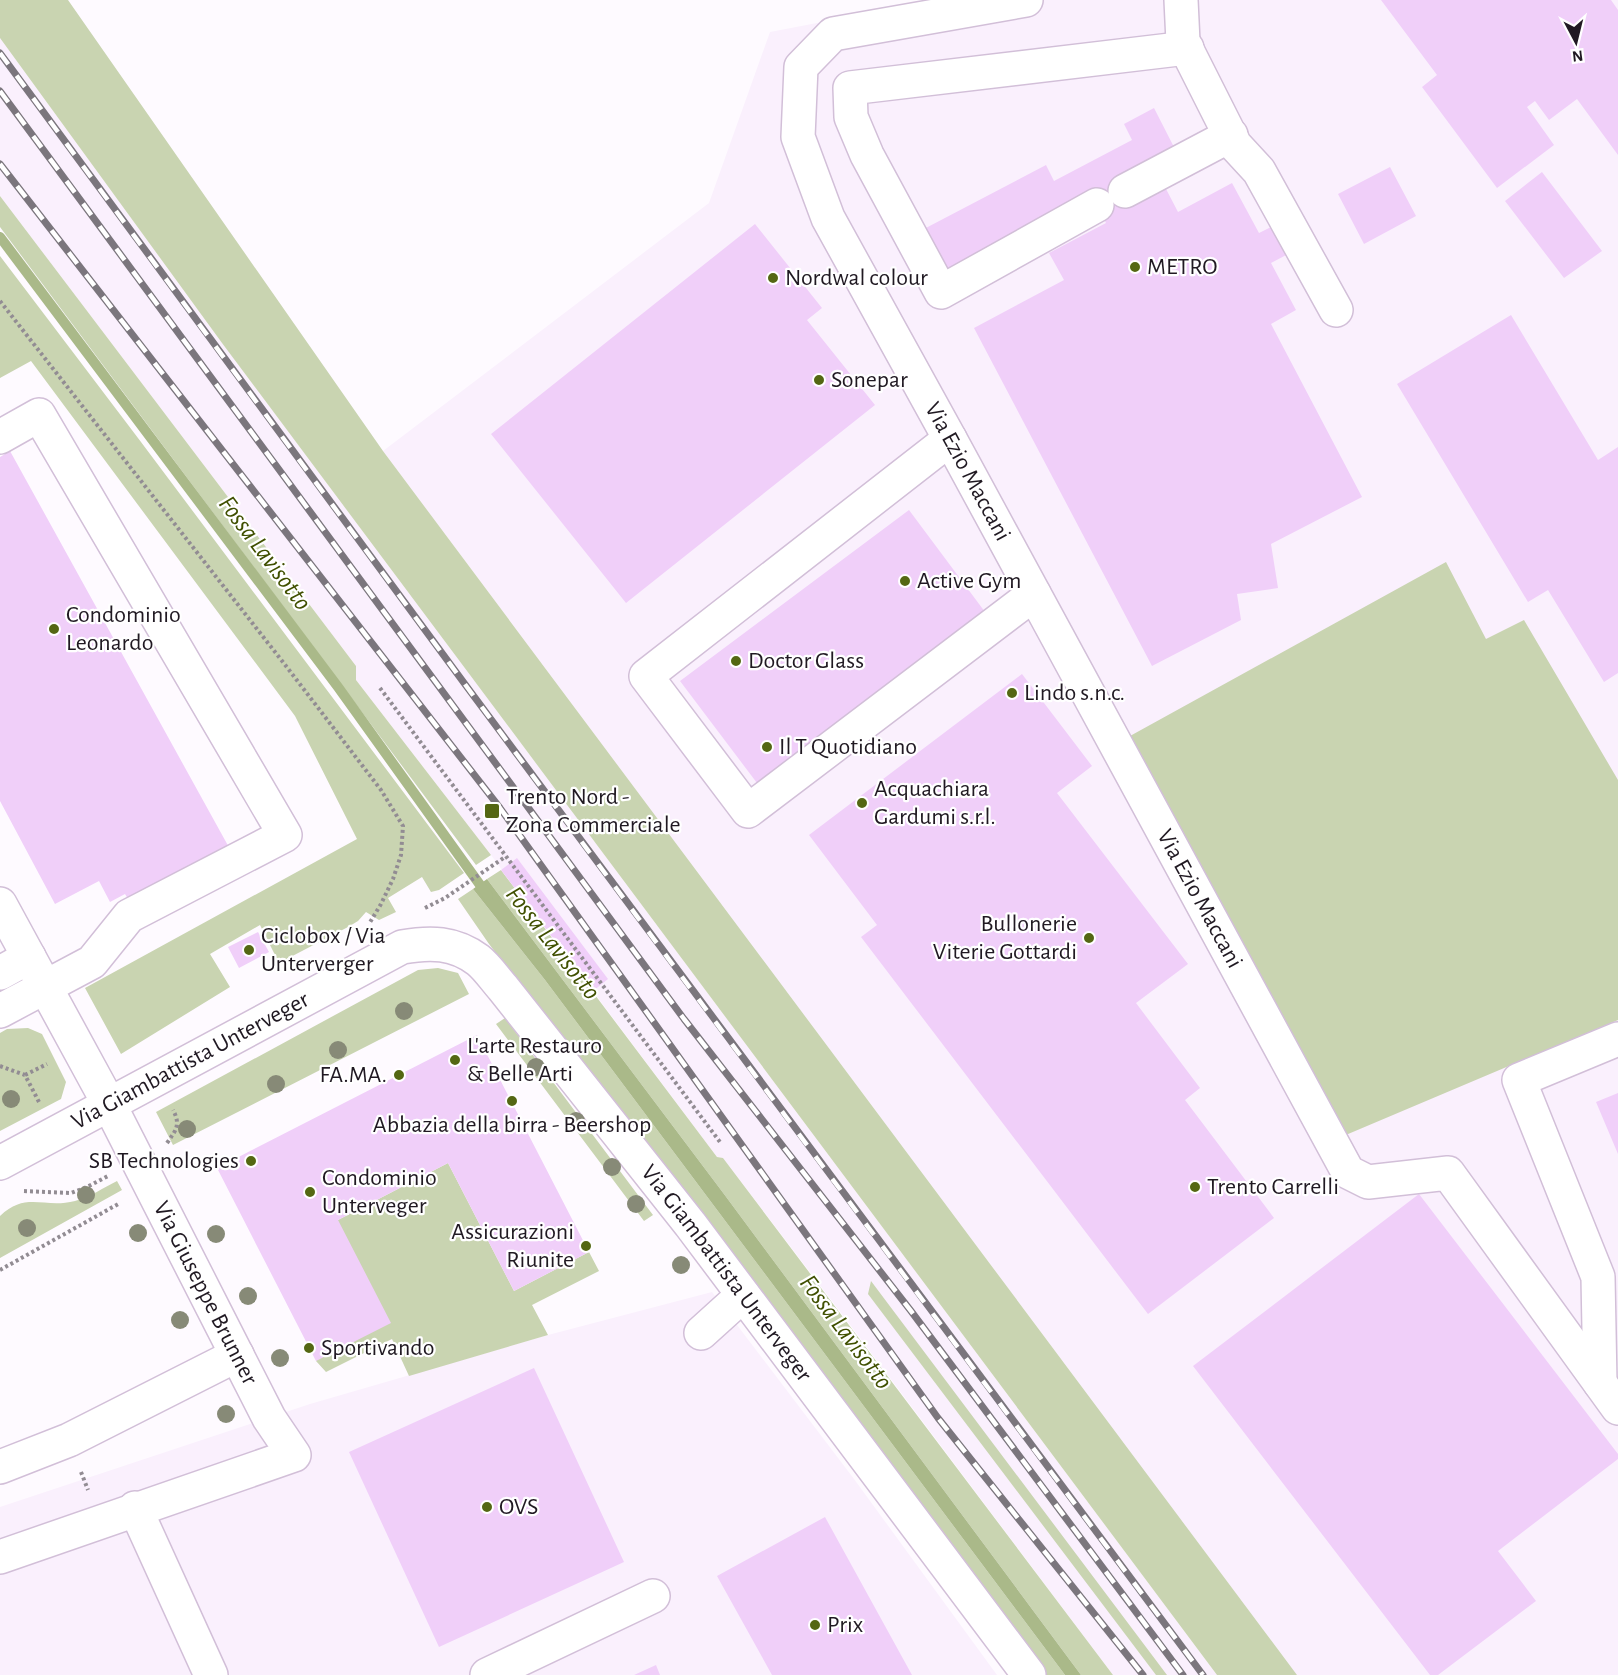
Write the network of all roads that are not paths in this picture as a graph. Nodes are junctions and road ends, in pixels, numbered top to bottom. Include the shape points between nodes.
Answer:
1 (1026, 0) edge
2 (1181, 0) edge
3 (1187, 48) junction
4 (1231, 135) junction
5 (1336, 310) dead end
6 (0, 437) edge
7 (950, 439) junction
8 (1034, 594) junction
9 (0, 904) edge
10 (29, 957) junction
11 (0, 973) edge
12 (45, 987) junction
13 (0, 1011) edge
14 (1618, 1039) edge
15 (109, 1104) junction
16 (0, 1163) edge
17 (743, 1295) junction
18 (701, 1333) dead end
19 (237, 1355) junction
20 (1609, 1395) edge
21 (0, 1467) edge
22 (135, 1508) junction
23 (0, 1557) edge
24 (653, 1596) dead end
25 (211, 1675) edge
26 (487, 1675) edge
27 (1029, 1675) edge

1 - 7 street, Via Ezio Maccani via 833,34 801,67 798,137 828,218
2 - 3 street via 1183,42
3 - 4 street
3 - 4 street via 850,88 851,117 867,155 941,292
4 - 5 street via 1258,171
6 - 12 street via 39,415 285,835 129,916 92,962
7 - 8 street, Via Ezio Maccani
7 - 8 street via 646,676 748,811
8 - 20 street, Via Ezio Maccani via 1348,1172 1368,1182 1448,1173
9 - 10 street, Via Giuseppe Brunner
10 - 11 street
10 - 12 street, Via Giuseppe Brunner
12 - 13 street
12 - 15 street, Via Giuseppe Brunner
14 - 20 street via 1519,1080 1598,1277
15 - 16 street, Via Giambattista Unterveger
15 - 17 street, Via Giambattista Unterveger via 402,948 448,945 479,960 503,988
15 - 19 street, Via Giuseppe Brunner
17 - 18 street
17 - 27 street, Via Giambattista Unterveger
19 - 21 street via 69,1440
19 - 22 street, Via Giuseppe Brunner via 269,1418 294,1455
22 - 23 street
22 - 25 street
24 - 26 street

